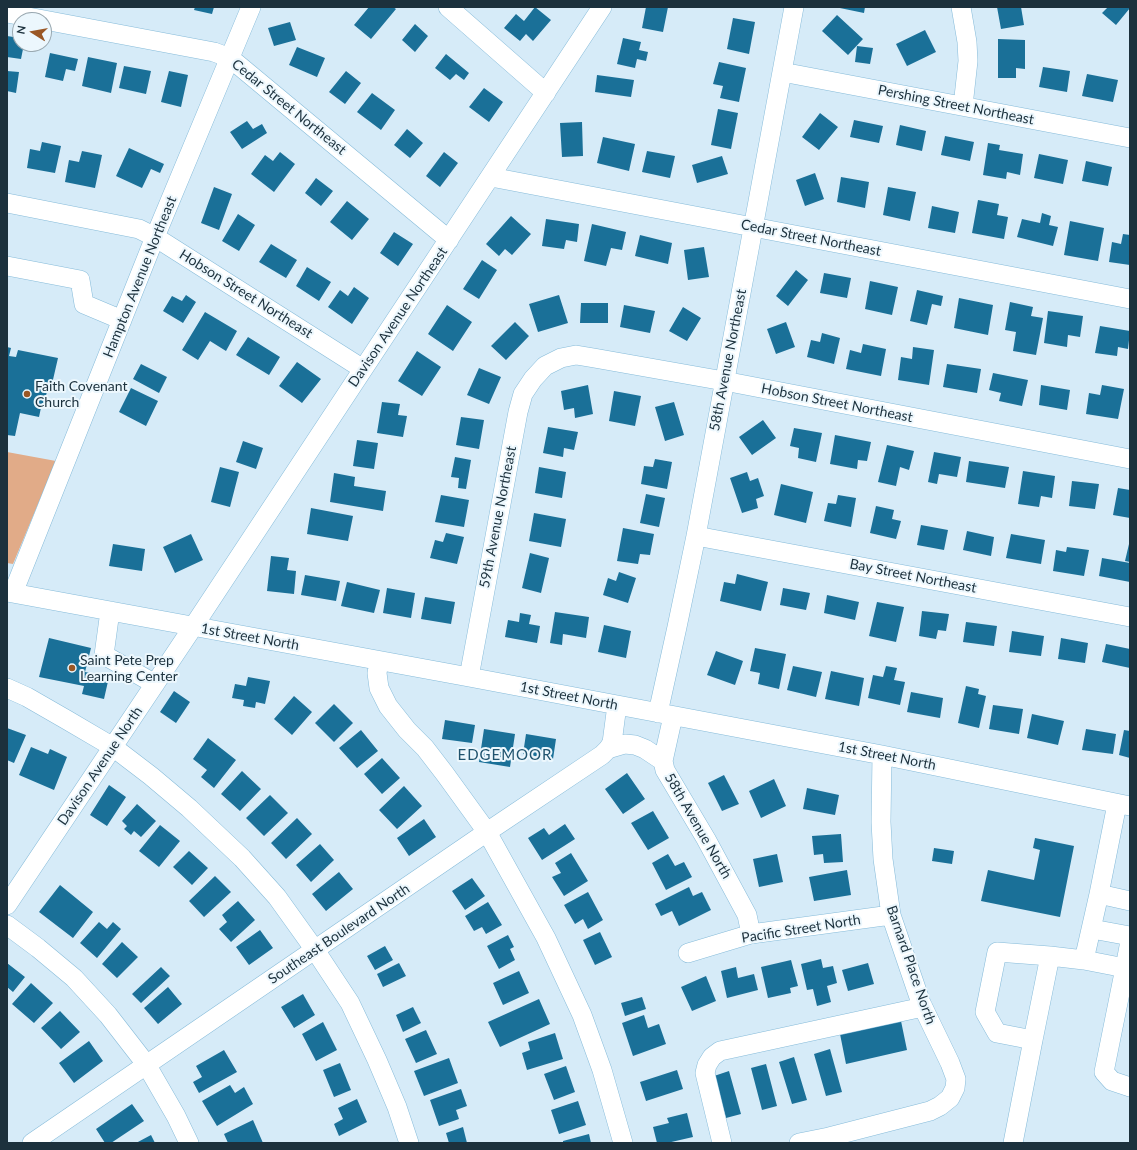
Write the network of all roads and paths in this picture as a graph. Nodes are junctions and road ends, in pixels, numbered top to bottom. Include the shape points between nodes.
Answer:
1 (251, 7) edge
2 (448, 7) edge
3 (602, 7) edge
4 (794, 7) edge
5 (961, 7) edge
6 (7, 13) edge
7 (230, 58) junction
8 (782, 72) junction
9 (546, 93) junction
10 (963, 106) junction
11 (1130, 138) edge
12 (491, 177) junction
13 (7, 203) edge
14 (753, 226) junction
15 (156, 237) junction
16 (449, 240) junction
17 (7, 266) edge
18 (1130, 299) edge
19 (122, 320) junction
20 (546, 366) joint
21 (363, 369) junction
22 (724, 381) junction
23 (1130, 459) edge
24 (696, 536) junction
25 (10, 593) edge
26 (110, 611) junction
27 (1130, 617) edge
28 (193, 627) junction
29 (379, 661) junction
30 (468, 677) junction
31 (155, 684) junction
32 (7, 688) edge
33 (617, 705) junction
34 (665, 714) junction
35 (113, 747) junction
36 (608, 749) junction
37 (882, 755) junction
38 (663, 761) junction
39 (1124, 805) edge
40 (487, 832) junction
41 (1099, 894) junction
42 (1130, 901) edge
43 (7, 905) edge
44 (891, 915) junction
45 (7, 925) edge
46 (1092, 929) junction
47 (751, 934) junction
48 (1130, 936) edge
49 (1130, 941) edge
50 (315, 950) junction
51 (688, 953) dead end
52 (1050, 956) junction
53 (1084, 960) junction
54 (1124, 968) junction
55 (923, 1007) junction
56 (1033, 1040) junction
57 (146, 1064) junction
58 (1130, 1087) edge
59 (32, 1143) edge
60 (189, 1143) edge
61 (409, 1143) edge
62 (623, 1143) edge
63 (722, 1143) edge
64 (799, 1143) edge
65 (1013, 1143) edge

1 - 7 street, Hampton Avenue Northeast
2 - 9 street
3 - 9 street, Davison Avenue Northeast
4 - 8 street, 58th Avenue Northeast
5 - 10 street via 968,61
6 - 7 street, Cedar Street Northeast via 214,52
7 - 15 street, Hampton Avenue Northeast
7 - 16 street, Cedar Street Northeast
8 - 10 street, Pershing Street Northeast
8 - 14 street, 58th Avenue Northeast
9 - 12 street, Davison Avenue Northeast
10 - 11 street, Pershing Street Northeast
12 - 14 street, Cedar Street Northeast
12 - 16 street, Davison Avenue Northeast
13 - 15 street, Hobson Street Northeast via 139,229
14 - 18 street, Cedar Street Northeast
14 - 22 street, 58th Avenue Northeast
15 - 19 street, Hampton Avenue Northeast
15 - 21 street, Hobson Street Northeast
16 - 21 street, Davison Avenue Northeast
17 - 19 street via 80,280 84,304
19 - 25 street, Hampton Avenue Northeast
20 - 22 street, Hobson Street Northeast via 561,358 576,355
20 - 30 street, 59th Avenue Northeast via 523,394 518,412
21 - 28 street, Davison Avenue Northeast
22 - 23 street, Hobson Street Northeast
22 - 24 street, 58th Avenue Northeast
24 - 27 street, Bay Street Northeast
24 - 34 street, 58th Avenue Northeast via 677,628
25 - 26 street, 1st Street North
26 - 28 street, 1st Street North
26 - 31 street via 104,655
28 - 29 street, 1st Street North
28 - 31 street, Davison Avenue North
29 - 30 street, 1st Street North
29 - 40 street via 377,673 380,688 388,706 425,748
30 - 33 street, 1st Street North
31 - 35 street, Davison Avenue North
32 - 35 street
33 - 34 street, 1st Street North
33 - 36 street via 612,743
34 - 37 street, 1st Street North
34 - 38 street, 58th Avenue North
35 - 43 street, Davison Avenue North
35 - 50 street via 189,808 242,858
36 - 38 street via 625,744 635,745
36 - 40 street, Southeast Boulevard North
37 - 39 street, 1st Street North
37 - 44 street, Barnard Place North via 883,859
38 - 47 street, 58th Avenue North via 747,915
39 - 41 street
40 - 50 street, Southeast Boulevard North
40 - 62 street via 546,938 582,1015 602,1070
41 - 42 street
41 - 46 street
44 - 47 street, Pacific Street North
44 - 55 street, Barnard Place North
45 - 57 street via 74,978 108,1015
46 - 48 street
46 - 53 street
47 - 51 street, Pacific Street North
49 - 54 street
50 - 57 street, Southeast Boulevard North
50 - 61 street via 350,1003 378,1060
52 - 53 street
52 - 56 street
52 - 56 street via 997,952 985,1012 997,1033
53 - 54 street
54 - 58 street via 1104,1072 1112,1081
55 - 63 street via 720,1051 712,1057 705,1073
55 - 64 street, Barnard Place North via 956,1079 950,1098 930,1111
56 - 65 street
57 - 59 street, Southeast Boulevard North
57 - 60 street

